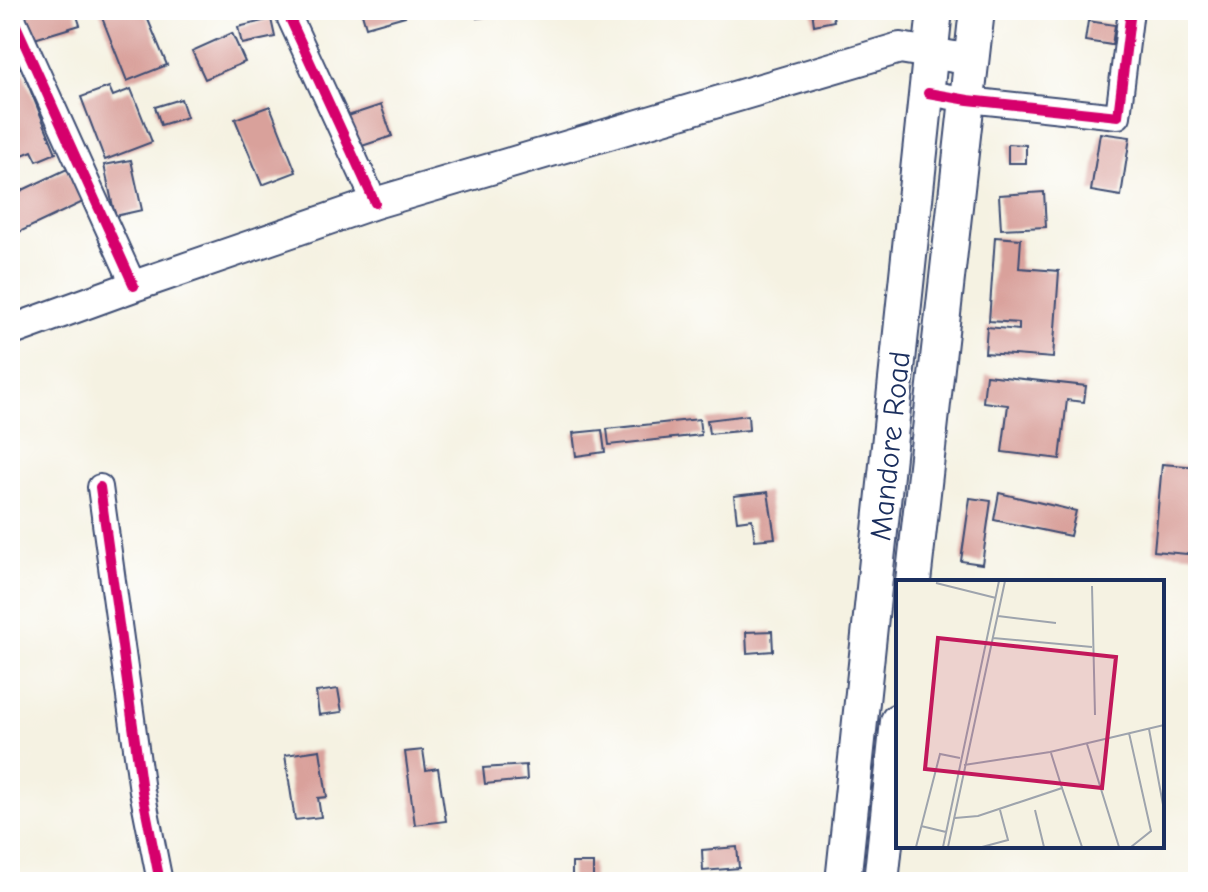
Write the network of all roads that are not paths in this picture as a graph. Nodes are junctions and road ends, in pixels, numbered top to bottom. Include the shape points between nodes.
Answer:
1 (286, 10) edge
2 (935, 10) edge
3 (977, 10) edge
4 (1131, 10) edge
5 (10, 12) edge
6 (930, 53) junction
7 (972, 60) junction
8 (928, 93) junction
9 (968, 100) junction
10 (375, 203) junction
11 (134, 286) junction
12 (10, 331) edge
13 (100, 487) dead end
14 (913, 580) edge
15 (896, 740) edge
16 (160, 882) edge
17 (843, 882) edge
18 (881, 882) edge

1 - 10 street
2 - 6 highway, Mandore Road
3 - 7 highway, Mandore Road
4 - 9 street via 1118,116
5 - 11 street
6 - 7 main road
6 - 8 highway, Mandore Road
6 - 10 main road via 900,48
7 - 9 highway, Mandore Road
8 - 9 street
8 - 17 highway, Mandore Road
9 - 14 highway, Mandore Road
10 - 11 main road
11 - 12 main road
13 - 16 street via 142,791
15 - 18 highway

